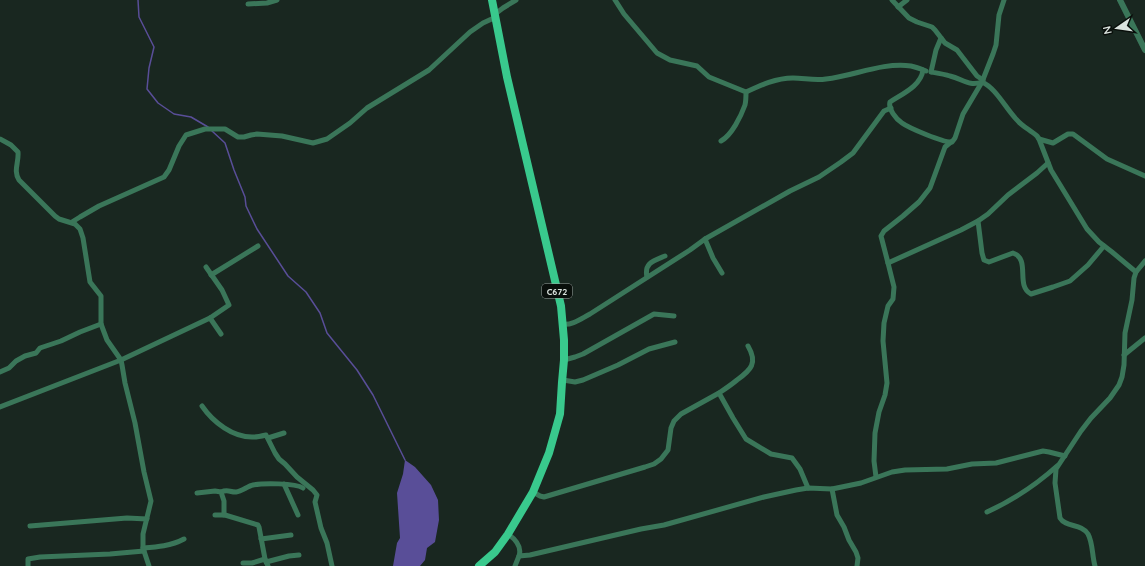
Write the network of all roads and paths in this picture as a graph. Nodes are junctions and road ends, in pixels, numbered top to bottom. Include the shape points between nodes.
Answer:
1 (276, 0) edge
2 (492, 0) edge
3 (516, 0) edge
4 (615, 0) edge
5 (892, 0) edge
6 (907, 0) edge
7 (1004, 0) edge
8 (1120, 0) edge
9 (248, 4) dead end
10 (898, 6) junction
11 (495, 16) junction
12 (941, 38) junction
13 (1143, 42) edge
14 (1145, 50) edge
15 (924, 70) junction
16 (931, 72) junction
17 (982, 81) junction
18 (746, 92) junction
19 (891, 108) junction
20 (0, 139) edge
21 (1039, 139) junction
22 (722, 141) dead end
23 (952, 142) junction
24 (1048, 163) junction
25 (1145, 176) edge
26 (978, 220) junction
27 (72, 222) junction
28 (705, 239) junction
29 (258, 246) dead end
30 (1104, 246) junction
31 (665, 256) dead end
32 (1145, 262) edge
33 (888, 263) junction
34 (206, 267) dead end
35 (1136, 272) junction
36 (722, 273) dead end
37 (211, 275) junction
38 (647, 277) junction
39 (674, 316) dead end
40 (210, 318) junction
41 (101, 324) junction
42 (562, 324) junction
43 (221, 334) dead end
44 (1145, 338) edge
45 (676, 342) dead end
46 (748, 346) dead end
47 (1124, 356) junction
48 (121, 360) junction
49 (564, 360) junction
50 (0, 372) edge
51 (563, 380) junction
52 (719, 394) junction
53 (202, 406) dead end
54 (0, 407) edge
55 (284, 433) dead end
56 (268, 438) junction
57 (1065, 456) junction
58 (1059, 464) junction
59 (876, 477) junction
60 (284, 484) junction
61 (303, 488) dead end
62 (808, 488) junction
63 (832, 489) junction
64 (221, 492) junction
65 (533, 492) junction
66 (197, 493) dead end
67 (987, 512) dead end
68 (215, 515) dead end
69 (224, 515) junction
70 (298, 515) dead end
71 (147, 519) junction
72 (30, 526) dead end
73 (291, 534) dead end
74 (508, 534) junction
75 (184, 539) dead end
76 (261, 539) junction
77 (143, 549) junction
78 (299, 555) dead end
79 (519, 556) junction
80 (267, 562) edge
81 (243, 563) dead end
82 (28, 566) edge
83 (149, 566) edge
84 (332, 566) edge
85 (479, 566) edge
86 (515, 566) edge
87 (857, 566) edge
88 (1095, 566) edge

1 - 9 street
2 - 11 main road, C672
3 - 11 street
4 - 18 street via 657,53 670,60 697,66 709,77
5 - 10 street
6 - 10 street
7 - 17 street via 999,15 995,50
8 - 13 street
10 - 12 street via 909,18 932,27
11 - 27 street via 470,32 429,70 367,108 327,139 313,143 263,134 238,138 225,129 197,131 186,135 164,177 99,206
11 - 42 main road, C672 via 561,306
12 - 16 street
12 - 17 street via 956,50
13 - 14 street
15 - 16 street
15 - 18 street via 903,66 825,80 784,78
15 - 19 street via 920,80 890,102
16 - 17 street via 952,76 970,84
17 - 21 street via 994,91 1019,122
17 - 23 street via 963,114
18 - 22 street via 740,115 729,135
19 - 23 street via 897,118 907,126
19 - 28 street via 884,111 853,153 842,162
20 - 27 street via 18,152 16,173 20,180 55,216
21 - 24 street
21 - 25 street via 1054,142 1073,134 1107,159
23 - 33 street via 945,147 930,188 919,202 884,231 882,236
24 - 26 street
24 - 30 street via 1084,224
26 - 30 street via 984,260 989,262 1011,253 1017,254 1023,266 1024,286 1031,294 1070,281
26 - 33 street
27 - 41 street via 78,226 83,238 90,282 101,296
28 - 36 street
28 - 38 street
29 - 37 street
30 - 35 street
31 - 38 street via 649,264
32 - 35 street
33 - 59 street via 894,292 884,323 887,383 875,433
34 - 37 street
35 - 47 street via 1125,333
37 - 40 street via 222,290 228,305
38 - 42 street via 579,320
39 - 49 street via 654,314 583,354
40 - 43 street
40 - 48 street
41 - 48 street via 107,340
41 - 50 street via 40,348 36,353 16,360 9,368
42 - 49 main road, C672
44 - 47 street
45 - 51 street via 649,349 583,380
46 - 52 street via 753,354 749,371
47 - 57 street via 1122,377 1116,390 1091,418
48 - 54 street
48 - 71 street via 151,501
49 - 51 main road, C672
51 - 65 main road, C672 via 560,414 549,453
52 - 62 street via 746,439 771,454 792,458
52 - 65 street via 681,414 674,421 668,450 658,462 544,497
53 - 56 street via 215,422 229,430 249,437 266,435
55 - 56 street
56 - 84 street via 279,459 317,495 321,528
57 - 58 street
57 - 59 street via 1043,451 996,463 937,470 905,470
58 - 67 street via 1021,494
58 - 88 street via 1054,483 1060,518 1064,523 1078,526 1088,535
59 - 63 street
60 - 61 street
60 - 64 street via 253,485 236,492
60 - 70 street
62 - 63 street
62 - 79 street via 764,497 664,525 640,528
63 - 87 street via 837,515 858,558
64 - 66 street
64 - 69 street
65 - 74 main road, C672
68 - 69 street
69 - 76 street via 258,525
71 - 72 street via 127,518
71 - 77 street
73 - 76 street
74 - 79 street via 518,543
74 - 85 main road, C672 via 495,552
75 - 77 street via 172,544
76 - 80 street
77 - 82 street via 99,555 40,557 28,559
77 - 83 street
78 - 80 street
79 - 86 street
80 - 81 street

